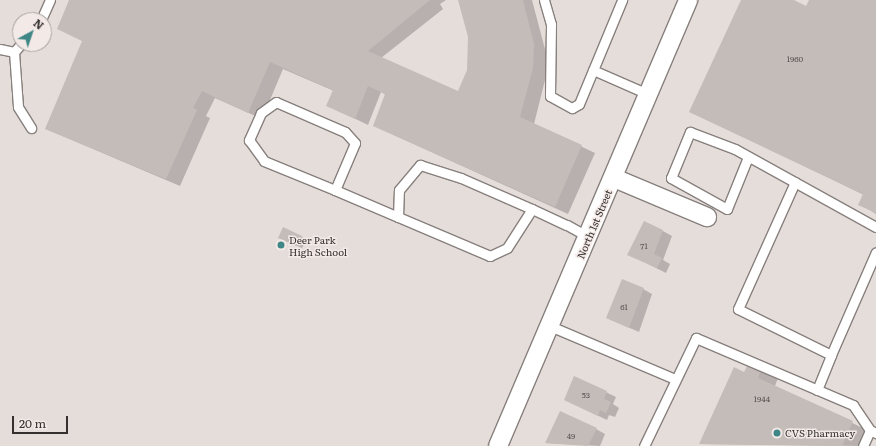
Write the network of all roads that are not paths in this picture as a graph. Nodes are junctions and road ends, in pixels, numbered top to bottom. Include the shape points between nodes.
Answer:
1 (50, 0) edge
2 (544, 0) edge
3 (622, 0) edge
4 (688, 0) edge
5 (45, 12) edge
6 (0, 49) edge
7 (12, 52) edge
8 (14, 52) edge
9 (593, 70) junction
10 (650, 95) junction
11 (31, 128) dead end
12 (748, 157) junction
13 (614, 178) junction
14 (795, 182) junction
15 (335, 190) junction
16 (532, 209) junction
17 (398, 217) junction
18 (707, 217) dead end
19 (876, 226) edge
20 (589, 237) junction
21 (876, 252) edge
22 (550, 326) junction
23 (831, 355) junction
24 (675, 379) junction
25 (817, 390) junction
26 (873, 431) edge
27 (498, 446) edge
28 (644, 446) edge
29 (862, 446) edge

1 - 5 lane
2 - 9 lane via 551,24 550,96 572,108 579,104
3 - 9 lane
4 - 10 street, North 1st Street
6 - 7 lane
8 - 11 lane via 18,106
9 - 10 lane
10 - 13 street, North 1st Street
12 - 12 lane via 690,132 671,178 727,209
12 - 14 lane
13 - 18 street
13 - 20 street, North 1st Street
14 - 19 lane
14 - 23 lane via 738,309
15 - 15 lane via 264,161 249,140 261,113 276,102 345,132 355,143
15 - 17 lane
16 - 17 lane via 507,248 490,256
16 - 17 lane via 420,165 399,190
16 - 20 lane
20 - 22 street, North 1st Street
21 - 23 lane
22 - 24 lane
22 - 27 street, North 1st Street
23 - 25 lane
24 - 25 lane via 696,338
24 - 28 lane
25 - 26 lane via 853,405
26 - 29 lane

